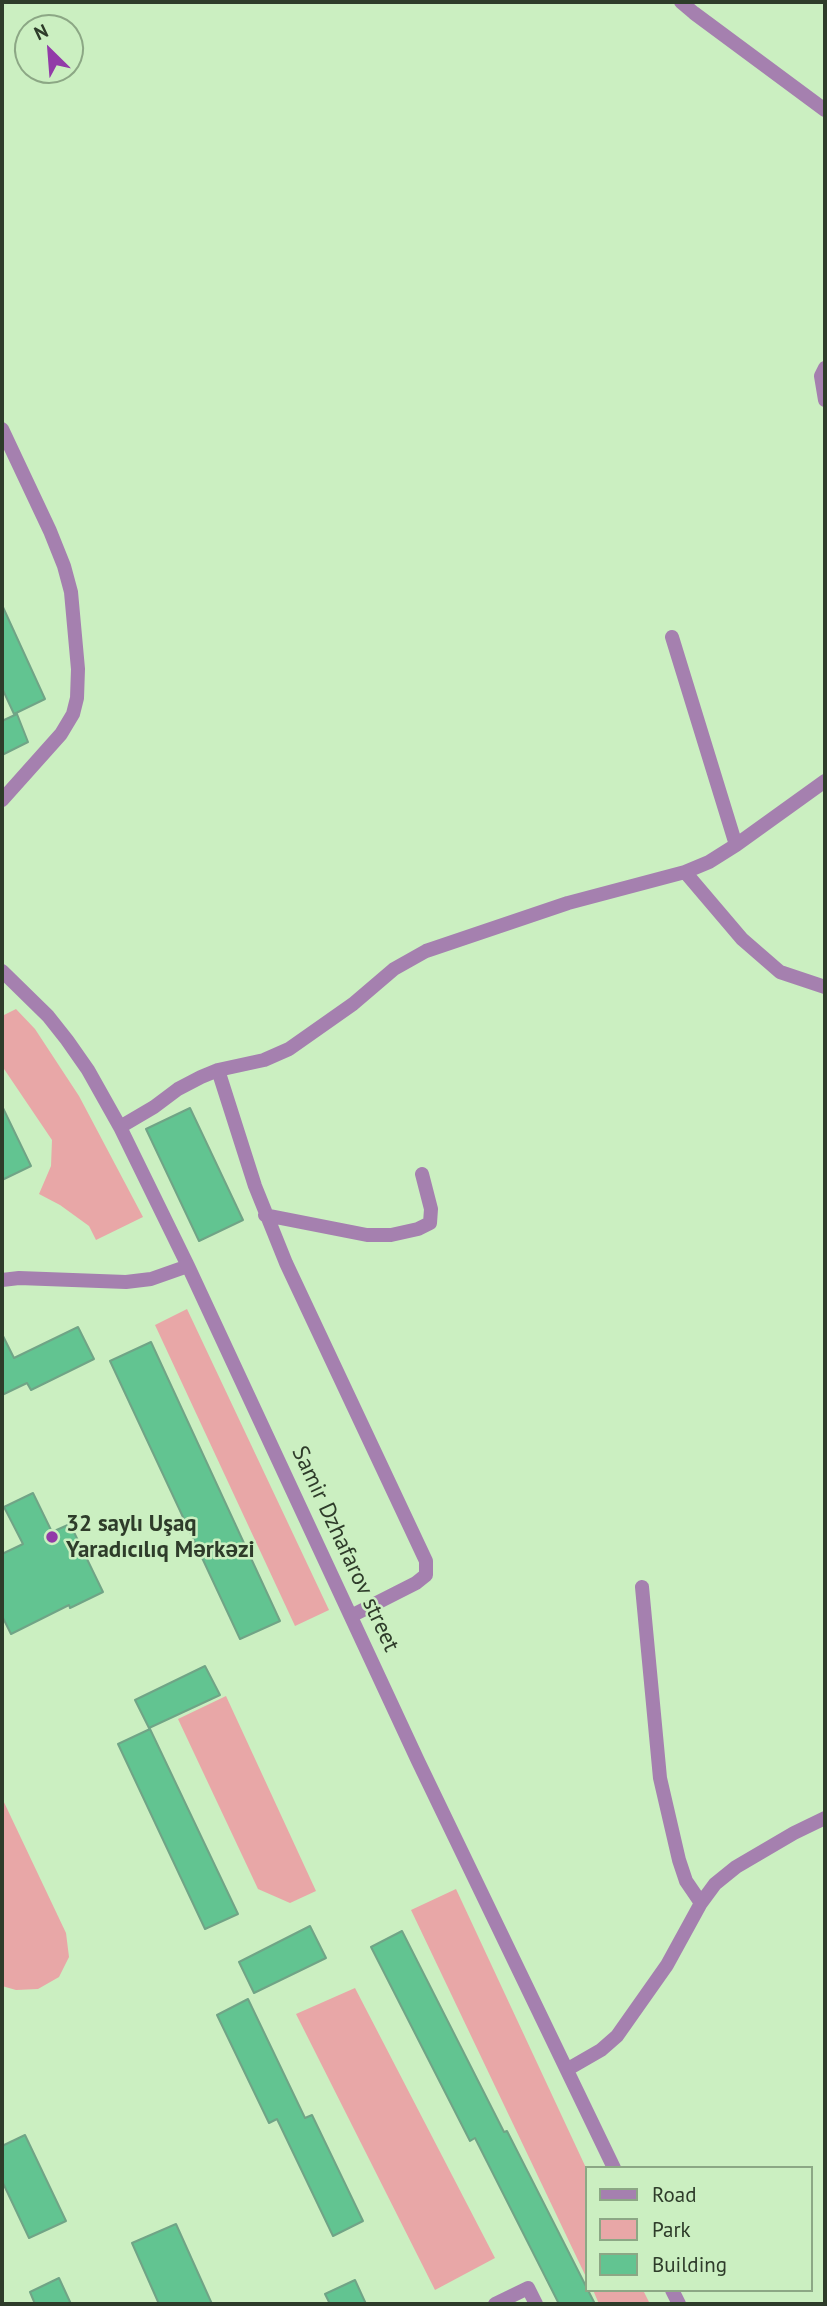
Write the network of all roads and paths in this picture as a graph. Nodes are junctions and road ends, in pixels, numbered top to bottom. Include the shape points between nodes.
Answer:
1 (681, 2) edge
2 (825, 110) edge
3 (825, 368) edge
4 (825, 400) edge
5 (2, 429) edge
6 (672, 637) dead end
7 (825, 781) edge
8 (2, 800) edge
9 (736, 845) junction
10 (685, 872) junction
11 (2, 971) edge
12 (825, 987) edge
13 (218, 1070) junction
14 (120, 1127) junction
15 (422, 1174) dead end
16 (265, 1215) junction
17 (188, 1266) junction
18 (2, 1280) edge
19 (642, 1587) dead end
20 (351, 1615) junction
21 (825, 1818) edge
22 (701, 1903) junction
23 (568, 2069) junction
24 (613, 2166) edge
25 (495, 2304) edge
26 (536, 2304) edge

1 - 2 street
3 - 4 street via 821,376
5 - 8 street via 64,566 78,669 73,714
6 - 9 street
7 - 9 street
9 - 10 street
10 - 12 street via 742,939 780,972
10 - 13 street via 568,903 426,951 394,969 289,1049
11 - 14 street, Samir Dzhafarov street via 67,1040
13 - 14 street via 178,1089
13 - 16 street
14 - 17 street, Samir Dzhafarov street
15 - 16 street via 430,1223 418,1229 367,1235
16 - 20 street via 426,1561 426,1575 416,1583
17 - 18 street via 126,1282
17 - 20 street, Samir Dzhafarov street
19 - 22 street via 660,1778 682,1871
20 - 23 street, Samir Dzhafarov street
21 - 22 street via 736,1867
22 - 23 street via 667,1965 617,2036
23 - 24 street, Samir Dzhafarov street
25 - 26 street via 528,2288

